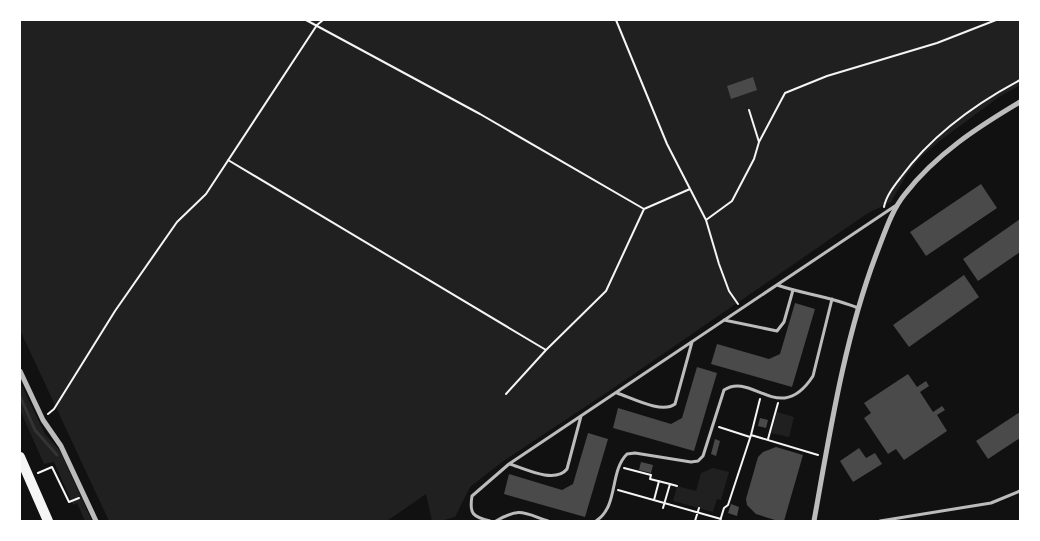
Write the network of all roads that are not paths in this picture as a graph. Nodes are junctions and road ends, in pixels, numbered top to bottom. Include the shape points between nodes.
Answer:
1 (1020, 102) edge
2 (898, 204) junction
3 (777, 285) junction
4 (793, 290) junction
5 (832, 299) junction
6 (858, 308) junction
7 (723, 320) junction
8 (692, 342) junction
9 (20, 371) edge
10 (617, 392) junction
11 (580, 416) junction
12 (20, 457) edge
13 (509, 464) junction
14 (1020, 490) edge
15 (48, 521) edge
16 (96, 521) edge
17 (490, 521) edge
18 (496, 521) edge
19 (548, 521) edge
20 (596, 521) edge
21 (814, 521) edge
22 (880, 521) edge

1 - 2 street via 985,122 947,151 923,173
2 - 3 lane
2 - 6 street
3 - 4 lane
3 - 7 lane
4 - 5 lane
4 - 7 lane via 784,322 777,331
5 - 6 lane
5 - 20 lane via 812,376 807,384 793,397 779,398 736,386 724,390 703,456 691,462 627,454 622,459 608,509
6 - 21 street
7 - 8 lane
8 - 10 lane
8 - 10 lane via 672,406 661,408
9 - 16 street via 43,420 62,446
10 - 11 lane
11 - 13 lane
11 - 13 lane via 564,473 554,476
12 - 15 highway
13 - 17 lane via 472,496 472,513 477,518
14 - 22 lane via 991,503
18 - 19 lane via 519,511

